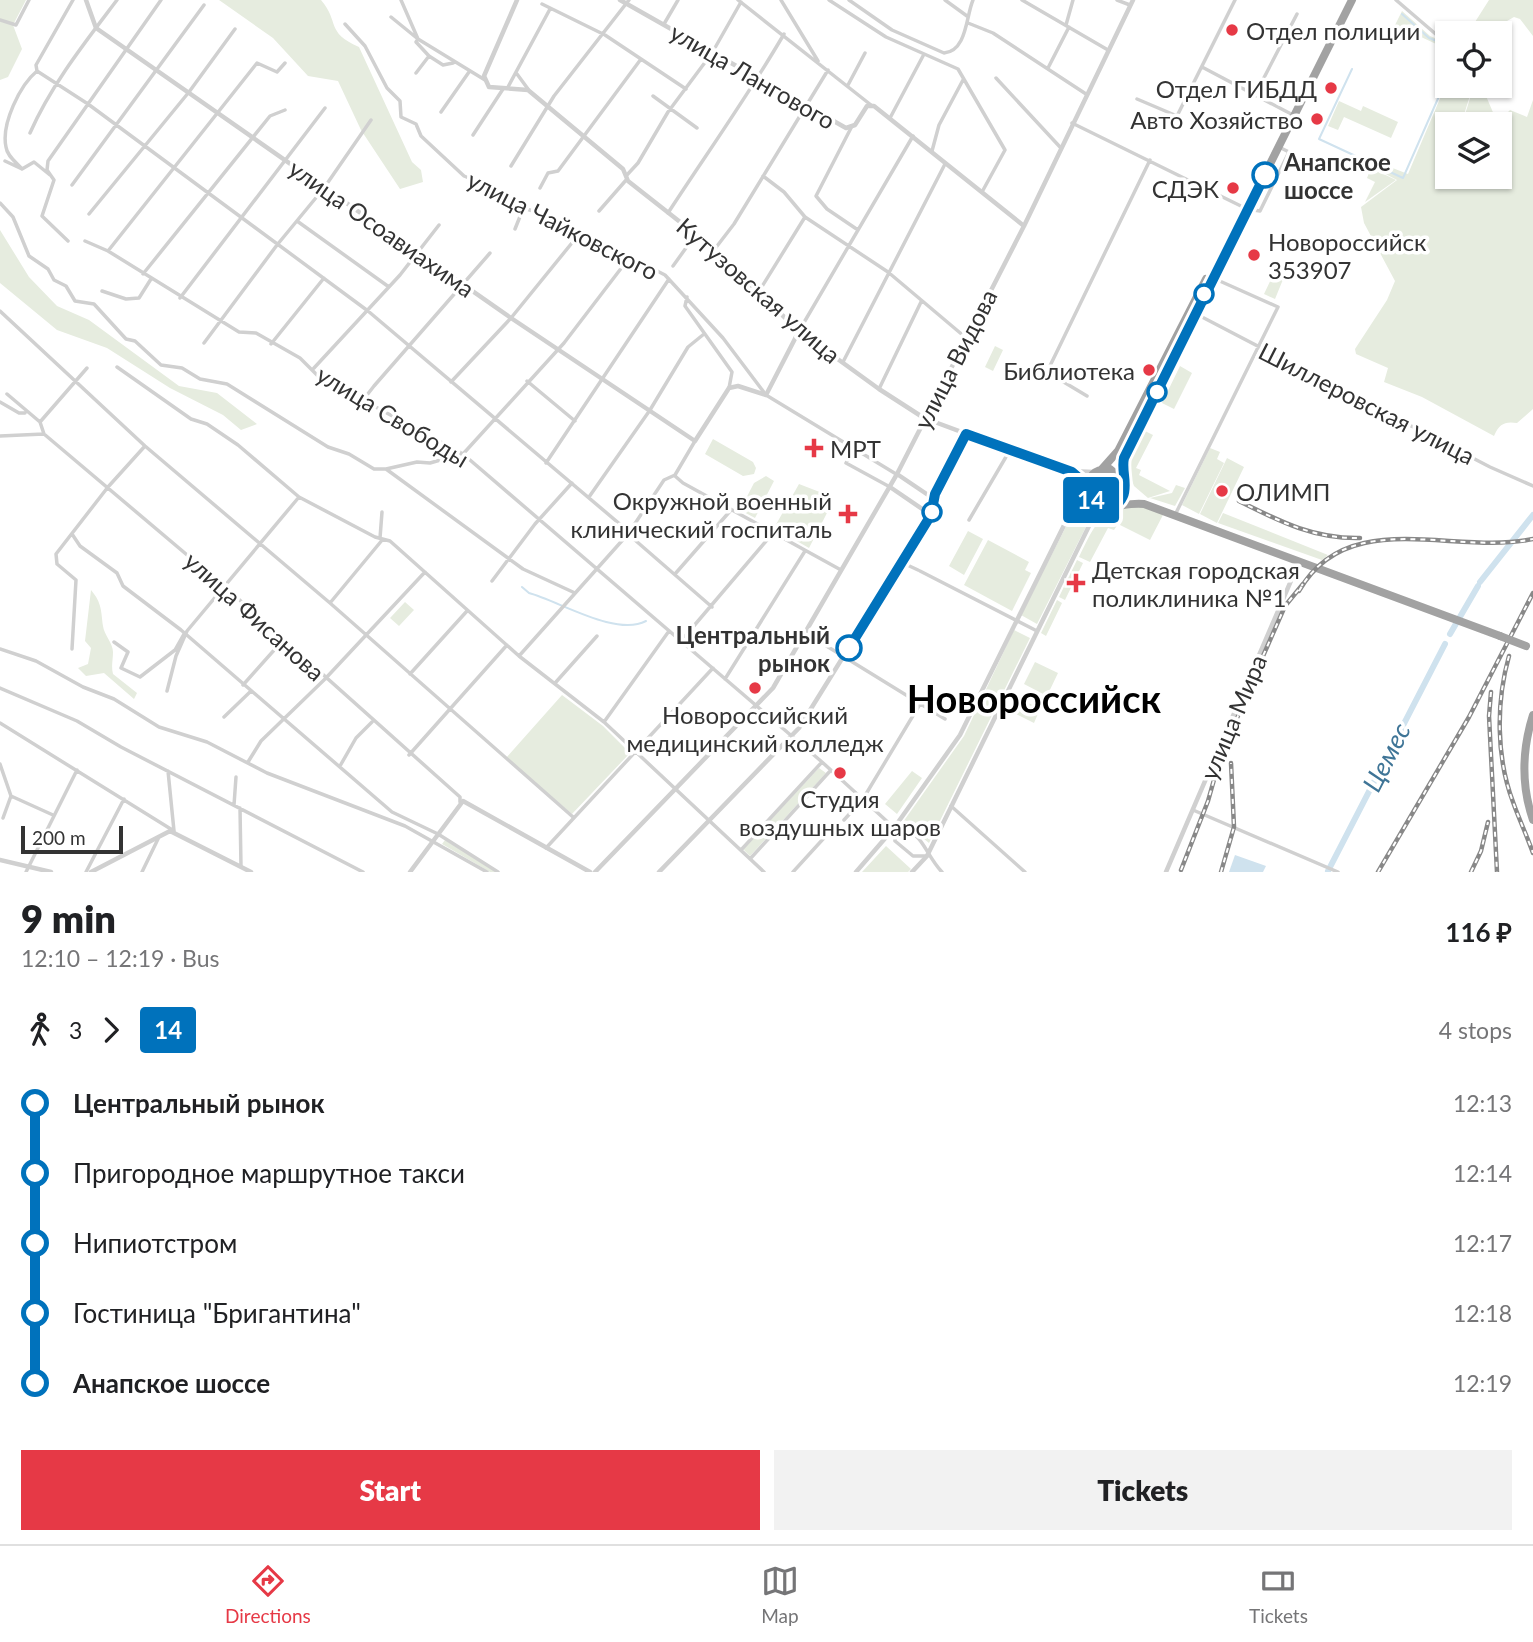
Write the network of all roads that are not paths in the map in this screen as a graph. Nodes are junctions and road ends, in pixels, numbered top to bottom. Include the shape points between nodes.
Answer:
1 (29, 0) edge
2 (73, 0) edge
3 (86, 0) edge
4 (117, 0) edge
5 (161, 0) edge
6 (401, 0) edge
7 (517, 0) edge
8 (620, 0) edge
9 (678, 0) edge
10 (781, 0) edge
11 (829, 0) edge
12 (849, 0) edge
13 (945, 0) edge
14 (973, 0) edge
15 (1021, 0) edge
16 (1073, 0) edge
17 (1117, 0) edge
18 (1235, 0) edge
19 (1347, 0) edge
20 (1352, 0) edge
21 (1396, 0) edge
22 (739, 1) edge
23 (628, 2) edge
24 (1132, 3) edge
25 (542, 4) dead end
26 (204, 5) dead end
27 (861, 8) junction
28 (551, 9) junction
29 (1297, 14) dead end
30 (854, 16) junction
31 (967, 16) junction
32 (391, 17) dead end
33 (0, 20) edge
34 (968, 23) junction
35 (345, 24) dead end
36 (663, 24) junction
37 (1067, 26) junction
38 (96, 28) junction
39 (235, 29) dead end
40 (1435, 33) edge
41 (784, 34) junction
42 (605, 35) junction
43 (418, 39) junction
44 (127, 48) junction
45 (1108, 50) junction
46 (712, 53) junction
47 (865, 53) dead end
48 (429, 56) junction
49 (923, 56) junction
50 (641, 60) junction
51 (285, 63) dead end
52 (453, 63) junction
53 (818, 63) junction
54 (1202, 67) junction
55 (1048, 68) junction
56 (156, 69) junction
57 (828, 70) junction
58 (37, 71) junction
59 (469, 72) junction
60 (416, 74) dead end
61 (517, 74) junction
62 (996, 78) dead end
63 (758, 79) junction
64 (485, 80) junction
65 (963, 80) junction
66 (59, 84) junction
67 (848, 85) junction
68 (505, 88) junction
69 (686, 89) junction
70 (528, 90) junction
71 (189, 92) junction
72 (1086, 94) junction
73 (1255, 95) junction
74 (653, 96) dead end
75 (1137, 99) dead end
76 (88, 104) junction
77 (806, 105) junction
78 (871, 105) junction
79 (549, 106) junction
80 (325, 108) dead end
81 (670, 109) junction
82 (285, 110) dead end
83 (441, 112) dead end
84 (219, 114) junction
85 (1292, 115) junction
86 (1177, 116) junction
87 (890, 118) junction
88 (371, 120) dead end
89 (1072, 123) junction
90 (117, 126) junction
91 (1172, 126) dead end
92 (697, 128) dead end
93 (850, 128) junction
94 (30, 133) dead end
95 (472, 135) dead end
96 (586, 136) junction
97 (914, 136) junction
98 (253, 137) junction
99 (143, 146) junction
100 (1060, 147) junction
101 (1279, 147) junction
102 (932, 151) junction
103 (1150, 160) junction
104 (5, 161) dead end
105 (287, 162) junction
106 (946, 162) junction
107 (511, 166) dead end
108 (173, 168) junction
109 (22, 169) junction
110 (50, 175) junction
111 (763, 176) junction
112 (626, 177) junction
113 (72, 186) dead end
114 (324, 188) junction
115 (540, 188) dead end
116 (208, 192) junction
117 (982, 192) junction
118 (0, 203) edge
119 (523, 208) junction
120 (1245, 208) junction
121 (599, 211) dead end
122 (668, 213) junction
123 (89, 214) dead end
124 (805, 217) junction
125 (242, 219) junction
126 (297, 221) junction
127 (439, 225) dead end
128 (1024, 226) junction
129 (515, 229) dead end
130 (858, 230) junction
131 (580, 233) junction
132 (696, 234) junction
133 (68, 241) dead end
134 (86, 241) dead end
135 (277, 245) junction
136 (851, 245) junction
137 (107, 250) junction
138 (714, 250) junction
139 (417, 253) junction
140 (490, 253) dead end
141 (630, 258) junction
142 (673, 266) dead end
143 (888, 272) junction
144 (143, 274) junction
145 (1213, 277) junction
146 (324, 278) junction
147 (151, 279) junction
148 (669, 279) junction
149 (464, 284) junction
150 (389, 287) junction
151 (102, 290) dead end
152 (758, 293) junction
153 (180, 298) junction
154 (687, 298) junction
155 (921, 302) junction
156 (368, 311) junction
157 (0, 312) edge
158 (1202, 317) dead end
159 (511, 318) junction
160 (219, 321) junction
161 (799, 331) junction
162 (704, 334) junction
163 (965, 337) junction
164 (204, 343) dead end
165 (271, 344) junction
166 (410, 346) junction
167 (1258, 347) junction
168 (557, 349) junction
169 (842, 363) junction
170 (87, 368) dead end
171 (117, 368) dead end
172 (313, 369) junction
173 (604, 380) junction
174 (76, 381) junction
175 (527, 381) junction
176 (452, 382) junction
177 (729, 388) junction
178 (880, 389) junction
179 (6, 394) dead end
180 (766, 395) junction
181 (1087, 396) dead end
182 (0, 402) edge
183 (370, 405) junction
184 (650, 410) junction
185 (27, 413) junction
186 (494, 416) junction
187 (924, 418) junction
188 (575, 421) junction
189 (40, 422) junction
190 (44, 434) junction
191 (966, 434) junction
192 (0, 436) edge
193 (695, 441) junction
194 (145, 446) junction
195 (852, 448) junction
196 (1010, 450) junction
197 (463, 454) junction
198 (546, 463) junction
199 (1061, 468) dead end
200 (386, 470) junction
201 (1098, 471) junction
202 (897, 474) junction
203 (675, 475) junction
204 (1123, 481) junction
205 (572, 483) junction
206 (1086, 486) junction
207 (1533, 486) edge
208 (108, 487) junction
209 (890, 487) junction
210 (299, 497) junction
211 (589, 497) junction
212 (934, 499) junction
213 (1144, 504) junction
214 (1110, 507) junction
215 (731, 510) junction
216 (382, 512) dead end
217 (931, 515) junction
218 (1175, 515) junction
219 (969, 520) dead end
220 (540, 521) junction
221 (628, 532) junction
222 (773, 533) junction
223 (72, 534) junction
224 (381, 538) junction
225 (261, 545) junction
226 (805, 551) junction
227 (511, 560) junction
228 (1299, 561) junction
229 (903, 563) junction
230 (598, 570) junction
231 (843, 571) junction
232 (425, 572) junction
233 (674, 575) junction
234 (492, 581) dead end
235 (225, 587) junction
236 (575, 593) junction
237 (330, 603) junction
238 (712, 607) junction
239 (467, 611) junction
240 (1014, 620) junction
241 (669, 631) junction
242 (1037, 631) junction
243 (807, 634) junction
244 (185, 635) junction
245 (366, 636) junction
246 (597, 636) dead end
247 (284, 639) junction
248 (681, 641) junction
249 (114, 642) dead end
250 (507, 645) junction
251 (1530, 648) edge
252 (0, 649) edge
253 (72, 649) dead end
254 (519, 656) junction
255 (843, 657) junction
256 (713, 668) junction
257 (410, 674) junction
258 (725, 679) junction
259 (325, 680) junction
260 (556, 682) junction
261 (243, 685) junction
262 (0, 688) edge
263 (167, 691) dead end
264 (251, 691) junction
265 (920, 704) junction
266 (755, 706) junction
267 (450, 710) junction
268 (1533, 715) edge
269 (223, 717) dead end
270 (285, 719) junction
271 (945, 719) dead end
272 (372, 722) junction
273 (604, 722) junction
274 (0, 723) edge
275 (792, 736) junction
276 (635, 751) junction
277 (409, 755) junction
278 (822, 762) junction
279 (247, 763) junction
280 (0, 764) edge
281 (340, 766) junction
282 (78, 770) junction
283 (831, 770) junction
284 (168, 771) junction
285 (236, 777) dead end
286 (674, 788) junction
287 (11, 796) junction
288 (124, 799) junction
289 (863, 799) junction
290 (463, 800) junction
291 (234, 805) junction
292 (950, 806) junction
293 (240, 808) junction
294 (1193, 810) junction
295 (392, 812) junction
296 (376, 814) junction
297 (53, 815) junction
298 (573, 817) junction
299 (3, 818) dead end
300 (708, 820) junction
301 (844, 820) dead end
302 (1533, 820) edge
303 (173, 822) junction
304 (165, 825) junction
305 (834, 827) dead end
306 (894, 828) junction
307 (174, 831) junction
308 (161, 834) junction
309 (438, 834) junction
310 (432, 840) junction
311 (546, 848) junction
312 (741, 850) junction
313 (927, 856) junction
314 (750, 859) junction
315 (0, 860) edge
316 (242, 867) junction
317 (27, 870) edge
318 (1337, 871) edge
319 (51, 872) edge
320 (88, 872) edge
321 (142, 872) edge
322 (251, 872) edge
323 (363, 872) edge
324 (410, 872) edge
325 (487, 872) edge
326 (498, 872) edge
327 (593, 872) edge
328 (659, 872) edge
329 (764, 872) edge
330 (793, 872) edge
331 (856, 872) edge
332 (912, 872) edge
333 (942, 872) edge
334 (1025, 872) edge
335 (1166, 872) edge

1 - 33 street via 16,25
2 - 58 street via 36,65
3 - 38 street
4 - 38 street
5 - 44 street
6 - 43 street
7 - 64 street
8 - 23 street, улица Лангового
9 - 36 street
10 - 53 street
11 - 30 street
12 - 27 street
13 - 31 street
14 - 31 street
15 - 37 street
16 - 37 street
17 - 24 street
18 - 54 street
19 - 85 highway
20 - 85 highway
21 - 40 street
22 - 41 street
22 - 46 street
23 - 36 street, улица Лангового
23 - 42 street
24 - 45 street, улица Видова
25 - 28 street
26 - 56 street
27 - 30 street
27 - 34 street via 892,30 937,52 957,47
28 - 42 street
28 - 61 street
29 - 73 street
30 - 49 street
31 - 34 street
32 - 43 street
34 - 55 street via 993,33
35 - 119 street, улица Чайковского via 400,101 401,117 416,124 431,147 464,176 503,192
36 - 46 street, улица Лангового
37 - 45 street
37 - 55 street
38 - 44 street, улица Осоавиахима
38 - 66 street
39 - 71 street
41 - 53 street
41 - 63 street
42 - 50 street
42 - 79 street
43 - 48 street
43 - 52 street
44 - 56 street, улица Осоавиахима
44 - 76 street
45 - 72 street, улица Видова
46 - 63 street, улица Лангового
46 - 69 street
47 - 67 street
48 - 52 street via 443,65
48 - 60 street
49 - 65 street via 958,69
49 - 87 street
50 - 69 street
50 - 96 street
51 - 84 street via 277,72 257,63
52 - 59 street
53 - 57 street
54 - 73 street
54 - 86 street
55 - 72 street
56 - 71 street, улица Осоавиахима
56 - 90 street
57 - 67 street
57 - 77 street
58 - 66 street
58 - 109 street via 14,105 5,138 8,153
59 - 64 street
59 - 83 street
61 - 68 street
61 - 70 street
62 - 100 street
63 - 77 street, улица Лангового
63 - 122 street
64 - 68 street, Кутузовская улица via 489,87
65 - 102 street via 939,125
65 - 117 street via 1005,150
66 - 76 street
66 - 94 street
67 - 78 street
68 - 70 street, Кутузовская улица
68 - 95 street
69 - 81 street
70 - 79 street, Кутузовская улица
71 - 84 street, улица Осоавиахима
71 - 99 street
72 - 89 street, улица Видова
73 - 85 street
74 - 81 street
75 - 86 street
76 - 90 street
76 - 110 street via 48,161
77 - 93 street, улица Лангового
77 - 111 street
78 - 87 street
78 - 93 street
79 - 96 street, Кутузовская улица
79 - 107 street
80 - 105 street
81 - 92 street
81 - 112 street
82 - 98 street via 270,116
84 - 98 street, улица Осоавиахима
84 - 108 street
85 - 101 highway
85 - 120 highway
86 - 91 street
87 - 97 street
88 - 114 street
89 - 100 street, улица Видова
89 - 103 street
90 - 99 street
90 - 113 street
93 - 130 street via 816,196
96 - 112 street, Кутузовская улица
96 - 115 street via 558,171 548,173
97 - 102 street
97 - 130 street
98 - 105 street, улица Осоавиахима
98 - 116 street
99 - 108 street
99 - 123 street
100 - 128 street, улица Видова
101 - 120 highway
101 - 120 street via 1289,152 1260,211
102 - 106 street
103 - 120 street
103 - 181 street via 1047,372
104 - 109 street
105 - 114 street, улица Осоавиахима
105 - 125 street
106 - 117 street
106 - 143 street
108 - 116 street
108 - 137 street
109 - 110 street via 34,162
110 - 133 street via 54,180 43,215
111 - 124 street
111 - 138 street
112 - 121 street
112 - 122 street, Кутузовская улица
114 - 126 street
114 - 139 street, улица Осоавиахима
116 - 125 street
116 - 144 street
117 - 128 street
118 - 200 street via 13,217 29,256 66,286 75,301 94,304 126,339 162,365 227,384 328,447
119 - 129 street
119 - 131 street, улица Чайковского via 550,216
120 - 145 highway
120 - 201 highway via 1118,451
122 - 132 street, Кутузовская улица
124 - 136 street
124 - 152 street
125 - 135 street
125 - 153 street
126 - 135 street
126 - 150 street
127 - 139 street
128 - 163 street, улица Видова
130 - 136 street
131 - 141 street, улица Чайковского
131 - 159 street
132 - 138 street, Кутузовская улица
132 - 142 street
134 - 137 street, улица Свободы
135 - 146 street
135 - 160 street
136 - 143 street
136 - 161 street
137 - 144 street, улица Свободы
138 - 152 street, Кутузовская улица
139 - 149 street, улица Осоавиахима
139 - 150 street
140 - 149 street
141 - 148 street, улица Чайковского
141 - 168 street
143 - 155 street
143 - 169 street
144 - 147 street, улица Свободы
145 - 167 street via 1278,307
145 - 204 highway via 1124,458
146 - 156 street
146 - 165 street
147 - 151 street via 139,298 126,299
147 - 153 street, улица Свободы
148 - 154 street, улица Чайковского
148 - 173 street
149 - 159 street, улица Осоавиахима
149 - 166 street
150 - 156 street
152 - 161 street, Кутузовская улица
153 - 160 street, улица Свободы
154 - 162 street, улица Чайковского via 685,306
154 - 180 street, улица Чайковского
155 - 163 street
155 - 178 street
156 - 166 street
156 - 172 street
157 - 174 street
158 - 167 street, Шиллеровская улица
159 - 168 street, улица Осоавиахима
159 - 176 street
160 - 164 street
160 - 165 street, улица Свободы via 239,332 256,333
161 - 169 street, Кутузовская улица
161 - 180 street
162 - 177 street, улица Чайковского via 732,372
162 - 184 street via 688,347
163 - 187 street, улица Видова
165 - 172 street, улица Свободы
166 - 176 street
166 - 183 street via 367,396
167 - 207 street, Шиллеровская улица
167 - 218 street
168 - 173 street, улица Осоавиахима
168 - 175 street
169 - 178 street, Кутузовская улица
170 - 174 street
171 - 210 street via 238,445
172 - 183 street, улица Свободы
173 - 184 street, улица Осоавиахима
173 - 188 street
174 - 189 street
174 - 194 street
175 - 186 street
175 - 188 street
176 - 186 street
177 - 180 street via 738,386
177 - 193 street
178 - 187 street, Кутузовская улица
179 - 185 street
180 - 195 street, улица Чайковского
182 - 185 street
183 - 197 street, улица Свободы
184 - 193 street, улица Осоавиахима
184 - 211 street
185 - 189 street
186 - 197 street
186 - 198 street
187 - 191 street, Кутузовская улица
187 - 202 street, улица Видова
188 - 198 street
189 - 190 street
190 - 192 street
190 - 208 street, улица Фисанова
191 - 196 street, Кутузовская улица
191 - 212 street
193 - 203 street
194 - 208 street
194 - 225 street
195 - 202 street, улица Чайковского
195 - 209 street via 846,463
196 - 199 street, Кутузовская улица
196 - 219 street
197 - 200 street
197 - 220 street, улица Свободы
198 - 205 street
200 - 227 street
201 - 204 highway via 1114,471
201 - 206 highway
201 - 206 street via 1070,472
202 - 209 street, улица Видова
202 - 212 street, улица Чайковского
203 - 215 street
203 - 221 street via 664,480
204 - 213 highway
204 - 214 highway via 1122,498
205 - 211 street
205 - 220 street
206 - 214 highway via 1094,503
206 - 240 street
208 - 223 street
208 - 235 street, улица Фисанова
209 - 217 street
209 - 231 street, улица Видова
210 - 224 street
210 - 225 street
211 - 221 street
212 - 217 street
213 - 214 highway
213 - 218 highway
214 - 242 street via 1089,526
215 - 222 street
215 - 233 street
216 - 224 street
217 - 229 street
218 - 228 highway
220 - 227 street
220 - 230 street, улица Свободы
221 - 230 street
221 - 233 street
222 - 226 street
222 - 238 street
223 - 244 street via 80,546 117,573 122,586
223 - 253 street via 55,558 76,580
224 - 232 street
224 - 237 street
225 - 235 street
225 - 237 street
226 - 231 street
226 - 258 street
227 - 234 street
227 - 236 street
228 - 251 highway, bridge
228 - 294 street, улица Мира
229 - 240 street
229 - 255 street
230 - 236 street
230 - 241 street, улица Свободы
231 - 243 street, улица Видова
232 - 239 street
232 - 245 street
233 - 238 street
235 - 244 street
235 - 247 street, улица Фисанова
236 - 254 street
237 - 245 street
238 - 248 street
239 - 250 street
239 - 257 street
240 - 242 street
240 - 306 street via 960,735
241 - 248 street, улица Свободы
241 - 273 street
242 - 292 street
243 - 255 street
243 - 266 street, улица Видова via 773,688
244 - 249 street via 140,677 121,668 128,652
244 - 261 street
244 - 263 street
245 - 257 street
245 - 259 street
246 - 260 street
247 - 259 street, улица Фисанова
247 - 261 street
248 - 256 street, улица Свободы
250 - 254 street
250 - 267 street
252 - 279 street via 36,661 159,727 207,742
254 - 260 street
255 - 265 street
255 - 275 street
256 - 258 street, улица Свободы
256 - 276 street
257 - 267 street
258 - 266 street, улица Свободы
259 - 270 street
259 - 272 street, улица Фисанова
260 - 273 street
261 - 264 street
262 - 284 street via 77,721
264 - 269 street
264 - 270 street
265 - 271 street
265 - 289 street
266 - 275 street, улица Свободы
266 - 286 street, улица Видова
267 - 277 street
267 - 298 street
268 - 302 highway via 1524,767
270 - 279 street via 261,741
270 - 281 street
272 - 277 street, улица Фисанова
272 - 281 street via 356,738
273 - 276 street
274 - 282 street
275 - 278 street, улица Свободы
275 - 300 street
276 - 286 street
276 - 298 street
277 - 290 street, улица Фисанова
278 - 283 street, улица Свободы
278 - 312 street
279 - 296 street
280 - 287 street
281 - 295 street
282 - 288 street
282 - 297 street
283 - 289 street, улица Свободы
283 - 314 street
284 - 291 street
284 - 303 street
285 - 291 street
286 - 300 street
286 - 327 street, улица Видова
287 - 297 street
287 - 299 street
288 - 304 street
288 - 320 street
289 - 301 street
289 - 306 street, улица Свободы
290 - 309 street
290 - 311 street, улица Фисанова
291 - 293 street
292 - 313 street
292 - 334 street
293 - 316 street
293 - 323 street
294 - 318 street
294 - 335 street, улица Мира
295 - 296 street
295 - 309 street
296 - 310 street
297 - 317 street
298 - 311 street
300 - 312 street
300 - 328 street
303 - 304 street
303 - 307 street
304 - 307 street
305 - 330 street
306 - 313 street, улица Свободы via 906,828 924,844
306 - 313 street, улица Свободы via 895,841 913,856
306 - 331 street
307 - 308 street
307 - 316 street
308 - 320 street
308 - 321 street
309 - 310 street
309 - 326 street
310 - 324 street
310 - 325 street
311 - 327 street, улица Фисанова
312 - 314 street
313 - 332 street
313 - 333 street, улица Свободы
314 - 329 street
315 - 317 street
316 - 322 street
317 - 319 street

